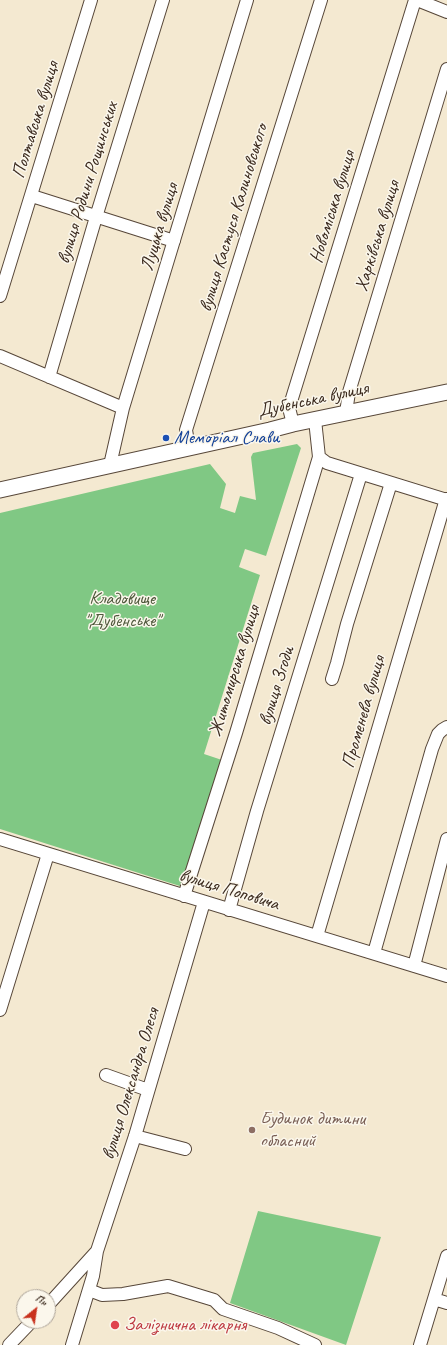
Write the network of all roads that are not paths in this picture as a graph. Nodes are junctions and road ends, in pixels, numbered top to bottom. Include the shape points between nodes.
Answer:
1 (91, 0) edge
2 (163, 0) edge
3 (247, 0) edge
4 (321, 0) edge
5 (416, 0) edge
6 (447, 12) edge
7 (447, 69) edge
8 (32, 196) junction
9 (96, 217) junction
10 (174, 241) junction
11 (0, 296) edge
12 (0, 356) edge
13 (49, 377) junction
14 (447, 392) edge
15 (123, 408) junction
16 (346, 413) junction
17 (315, 420) junction
18 (293, 424) junction
19 (189, 448) junction
20 (319, 456) junction
21 (110, 465) junction
22 (361, 474) junction
23 (391, 483) junction
24 (0, 490) edge
25 (446, 499) edge
26 (332, 679) dead end
27 (447, 726) edge
28 (0, 839) edge
29 (447, 839) edge
30 (48, 854) junction
31 (184, 896) junction
32 (204, 902) junction
33 (229, 910) junction
34 (317, 936) junction
35 (374, 953) junction
36 (414, 966) junction
37 (447, 976) edge
38 (0, 1010) edge
39 (106, 1075) dead end
40 (148, 1090) junction
41 (135, 1136) junction
42 (185, 1150) dead end
43 (97, 1251) junction
44 (447, 1256) edge
45 (88, 1290) junction
46 (56, 1296) edge
47 (434, 1299) junction
48 (447, 1303) edge
49 (24, 1329) edge
50 (9, 1345) edge
51 (72, 1345) edge
52 (315, 1345) edge
53 (420, 1345) edge

1 - 8 street, Полтавська вулиця
2 - 9 street, вулиця Родини Рощинських
3 - 10 street, Луцька вулиця
4 - 19 street, вулиця Кастуся Калиновського via 186,430
5 - 6 street
5 - 18 street, Новоміська вулиця via 289,408
7 - 16 street, Харківська вулиця via 349,392
8 - 9 street
8 - 11 street, Полтавська вулиця
9 - 10 street
9 - 13 street, вулиця Родини Рощинських
10 - 15 street, Луцька вулиця
12 - 13 street
13 - 15 street
14 - 16 main road, Дубенська вулиця
15 - 21 street, Луцька вулиця
16 - 17 main road, Дубенська вулиця
17 - 18 main road, Дубенська вулиця
17 - 20 street
18 - 19 main road, Дубенська вулиця
19 - 21 main road, Дубенська вулиця
20 - 22 street via 327,463
20 - 31 street, Житомирська вулиця
21 - 24 main road, Дубенська вулиця
22 - 23 street
22 - 33 street, вулиця Згоди
23 - 25 street
23 - 26 street
25 - 34 street, Променева вулиця
27 - 35 street via 438,734 432,748
28 - 30 street, вулиця Поповича
29 - 36 street
30 - 31 street, вулиця Поповича
30 - 38 street
31 - 32 street, вулиця Поповича
32 - 33 street, вулиця Поповича
32 - 40 street, вулиця Олександра Олеся
33 - 34 street, вулиця Поповича
34 - 35 street, вулиця Поповича
35 - 36 street, вулиця Поповича
36 - 37 street, вулиця Поповича
39 - 40 street
40 - 41 street, вулиця Олександра Олеся
41 - 42 street
41 - 43 street, вулиця Олександра Олеся
43 - 45 street, вулиця Олександра Олеся
43 - 46 street
44 - 47 street
45 - 51 street, вулиця Олександра Олеся
45 - 52 street via 102,1295 123,1294 168,1286 214,1300 223,1309 278,1328
47 - 48 street
47 - 53 street
49 - 50 street

